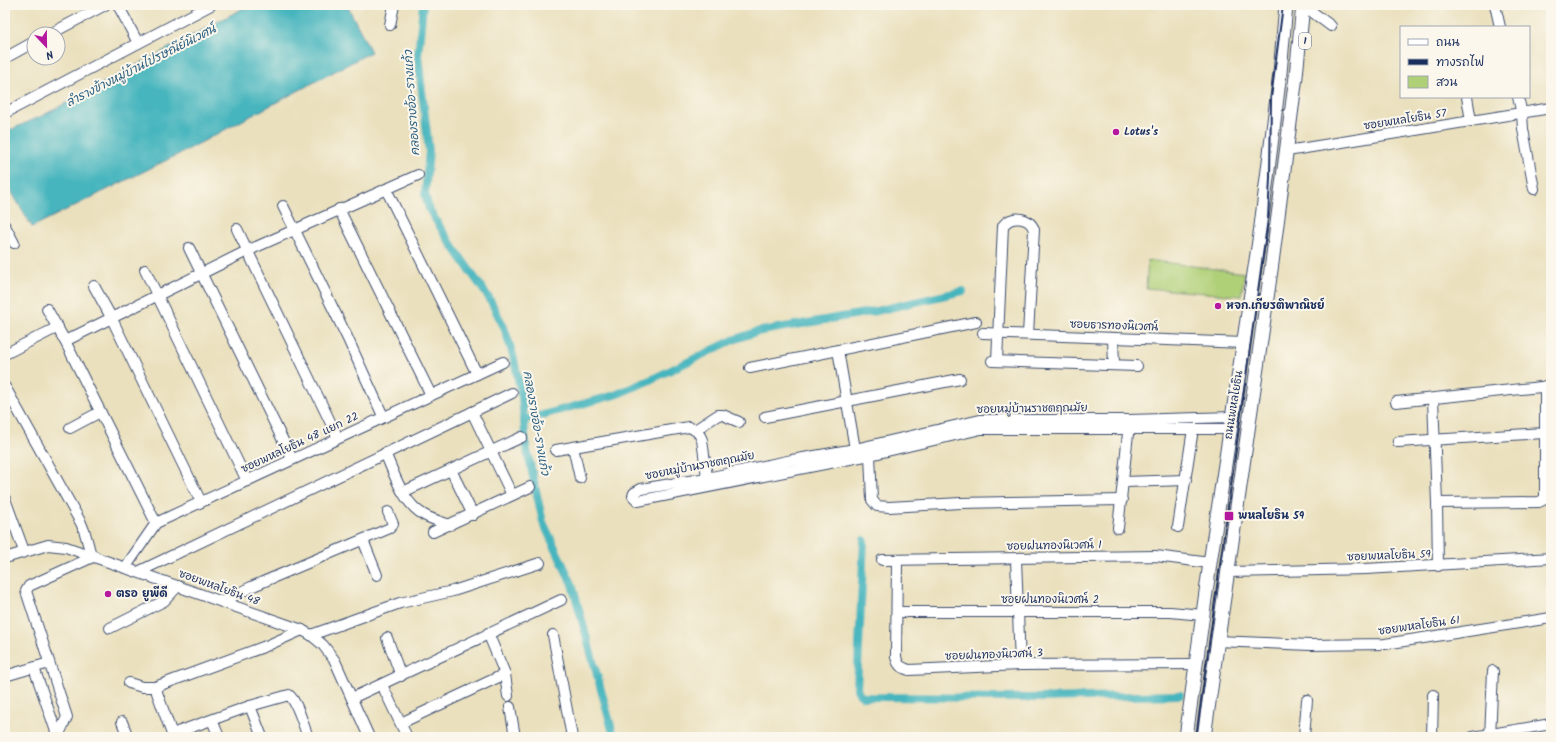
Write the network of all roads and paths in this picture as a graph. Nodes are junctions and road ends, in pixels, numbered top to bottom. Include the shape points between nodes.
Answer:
1 (105, 5) edge
2 (118, 5) edge
3 (211, 5) edge
4 (394, 5) edge
5 (1286, 5) edge
6 (1294, 5) edge
7 (1495, 5) edge
8 (1308, 7) edge
9 (390, 25) dead end
10 (65, 26) edge
11 (1331, 26) dead end
12 (1500, 26) edge
13 (138, 43) junction
14 (26, 46) edge
15 (5, 58) edge
16 (1280, 74) junction
17 (1467, 98) edge
18 (1518, 98) edge
19 (1551, 108) edge
20 (5, 113) edge
21 (1522, 114) junction
22 (1471, 121) junction
23 (1287, 151) junction
24 (418, 175) dead end
25 (386, 189) junction
26 (1534, 189) dead end
27 (283, 206) dead end
28 (339, 209) junction
29 (5, 226) edge
30 (237, 230) dead end
31 (294, 230) junction
32 (14, 243) dead end
33 (189, 248) dead end
34 (247, 251) junction
35 (145, 270) dead end
36 (202, 275) junction
37 (94, 286) dead end
38 (157, 295) junction
39 (47, 309) dead end
40 (111, 317) junction
41 (976, 322) dead end
42 (58, 327) junction
43 (983, 332) dead end
44 (999, 333) junction
45 (1028, 334) junction
46 (1113, 338) junction
47 (65, 341) junction
48 (1244, 342) junction
49 (838, 350) junction
50 (5, 354) edge
51 (503, 362) dead end
52 (1114, 365) junction
53 (1137, 366) dead end
54 (750, 368) dead end
55 (477, 374) junction
56 (960, 379) dead end
57 (1548, 386) edge
58 (5, 387) edge
59 (512, 393) dead end
60 (431, 394) junction
61 (1433, 399) junction
62 (846, 401) junction
63 (1396, 402) dead end
64 (100, 412) junction
65 (472, 412) junction
66 (383, 416) junction
67 (765, 417) dead end
68 (739, 422) dead end
69 (1232, 424) junction
70 (1128, 425) junction
71 (70, 428) dead end
72 (1193, 429) junction
73 (695, 430) junction
74 (1544, 433) junction
75 (522, 437) dead end
76 (338, 438) junction
77 (919, 440) junction
78 (1434, 440) junction
79 (1398, 442) dead end
80 (573, 447) junction
81 (854, 449) junction
82 (556, 450) dead end
83 (491, 451) junction
84 (385, 453) junction
85 (870, 455) junction
86 (292, 459) junction
87 (779, 462) junction
88 (1548, 465) edge
89 (451, 470) junction
90 (780, 473) junction
91 (580, 478) dead end
92 (1186, 480) junction
93 (247, 481) junction
94 (1124, 482) junction
95 (708, 483) junction
96 (530, 486) dead end
97 (403, 492) junction
98 (512, 495) junction
99 (1122, 500) junction
100 (201, 502) junction
101 (1437, 502) junction
102 (6, 504) edge
103 (388, 512) dead end
104 (472, 514) junction
105 (156, 523) junction
106 (450, 525) junction
107 (1178, 527) dead end
108 (1118, 528) dead end
109 (433, 532) dead end
110 (362, 540) junction
111 (24, 551) junction
112 (93, 556) junction
113 (5, 558) edge
114 (1551, 558) edge
115 (1016, 559) junction
116 (882, 560) dead end
117 (897, 561) junction
118 (540, 563) dead end
119 (1210, 563) junction
120 (1438, 566) junction
121 (125, 568) junction
122 (138, 572) junction
123 (1227, 572) junction
124 (377, 575) dead end
125 (178, 586) junction
126 (561, 600) dead end
127 (222, 602) junction
128 (897, 612) junction
129 (1018, 613) junction
130 (1203, 615) junction
131 (1551, 618) edge
132 (110, 628) dead end
133 (302, 630) junction
134 (488, 633) junction
135 (312, 635) junction
136 (553, 635) dead end
137 (387, 638) dead end
138 (1217, 641) junction
139 (50, 663) junction
140 (1196, 664) junction
141 (1020, 665) junction
142 (34, 668) junction
143 (1493, 671) dead end
144 (505, 674) junction
145 (5, 676) edge
146 (401, 676) junction
147 (129, 683) dead end
148 (382, 685) junction
149 (155, 687) junction
150 (1433, 695) dead end
151 (508, 696) dead end
152 (352, 698) junction
153 (1192, 699) junction
154 (1209, 699) junction
155 (1308, 700) dead end
156 (250, 706) junction
157 (510, 707) dead end
158 (212, 720) junction
159 (122, 722) dead end
160 (401, 723) junction
161 (1551, 724) edge
162 (173, 735) edge
163 (1490, 735) edge
164 (512, 736) edge
165 (57, 737) edge
166 (128, 737) edge
167 (219, 737) edge
168 (262, 737) edge
169 (308, 737) edge
170 (369, 737) edge
171 (407, 737) edge
172 (572, 737) edge
173 (1186, 737) edge
174 (1204, 737) edge
175 (1304, 737) edge
176 (1432, 737) edge
177 (1473, 737) edge

1 - 10 street
2 - 13 street
3 - 13 street
4 - 9 street
5 - 16 main road, ถนนพหลโยธิน / 1
6 - 16 main road, ถนนพหลโยธิน / 1
7 - 12 street
8 - 11 street
8 - 23 main road, ถนนพหลโยธิน / 1 via 1306,36 1296,76
13 - 20 street
14 - 15 street
16 - 48 main road, ถนนพหลโยธิน
17 - 22 street
18 - 21 street
19 - 21 street, ซอยพหลโยธิน 57
21 - 22 street, ซอยพหลโยธิน 57
21 - 26 street
22 - 23 street, ซอยพหลโยธิน 57
23 - 123 main road, ถนนพหลโยธิน
24 - 25 street
25 - 28 street
25 - 55 street
27 - 31 street
28 - 31 street
28 - 60 street
29 - 32 street
30 - 34 street
31 - 34 street
31 - 66 street
33 - 36 street
34 - 36 street
34 - 76 street
35 - 38 street
36 - 38 street
36 - 86 street
37 - 40 street
38 - 40 street
38 - 93 street
39 - 42 street
40 - 47 street
40 - 100 street
41 - 49 street
42 - 47 street
42 - 50 street
43 - 44 street, ซอยธารทองนิเวศน์
44 - 45 street, ซอยธารทองนิเวศน์
44 - 45 street via 1002,226 1009,220 1026,220 1031,223 1034,230
44 - 52 street via 995,361
45 - 46 street, ซอยธารทองนิเวศน์
46 - 48 street, ซอยธารทองนิเวศน์
46 - 52 street
47 - 64 street
48 - 69 main road, ถนนพหลโยธิน
49 - 54 street
49 - 62 street
51 - 55 street, ซอยพหลโยธิน 48 แยก 22
52 - 53 street
55 - 60 street, ซอยพหลโยธิน 48 แยก 22
56 - 62 street
57 - 61 street
57 - 74 street
58 - 112 street via 81,523
59 - 65 street
60 - 66 street, ซอยพหลโยธิน 48 แยก 22
61 - 63 street
61 - 78 street
62 - 67 street
62 - 81 street
64 - 71 street
64 - 105 street
65 - 83 street
65 - 84 street
66 - 76 street, ซอยพหลโยธิน 48 แยก 22
68 - 73 street via 718,415
69 - 70 street, ซอยหมู่บ้านราชตฤณมัย
69 - 72 street, ซอยหมู่บ้านราชตฤณมัย
69 - 119 main road, ถนนพหลโยธิน
70 - 72 street, ซอยหมู่บ้านราชตฤณมัย
70 - 77 street, ซอยหมู่บ้านราชตฤณมัย via 990,419 972,422
70 - 94 street
72 - 92 street
73 - 80 street via 689,427
73 - 95 street via 702,440
74 - 78 street
74 - 88 street
75 - 83 street
76 - 86 street, ซอยพหลโยธิน 48 แยก 22
77 - 81 street, ซอยหมู่บ้านราชตฤณมัย
77 - 85 street, ซอยหมู่บ้านราชตฤณมัย
78 - 79 street
78 - 101 street
80 - 82 street
80 - 91 street
81 - 87 street, ซอยหมู่บ้านราชตฤณมัย
83 - 89 street
83 - 98 street
84 - 97 street
84 - 122 street
85 - 90 street, ซอยหมู่บ้านราชตฤณมัย
85 - 99 street via 872,500 877,506
86 - 93 street, ซอยพหลโยธิน 48 แยก 22
87 - 90 street
87 - 95 street, ซอยหมู่บ้านราชตฤณมัย
88 - 101 street via 1545,497 1540,502
89 - 97 street
89 - 104 street
90 - 95 street, ซอยหมู่บ้านราชตฤณมัย
92 - 94 street
92 - 107 street
93 - 100 street, ซอยพหลโยธิน 48 แยก 22
94 - 99 street
95 - 95 street, ซอยหมู่บ้านราชตฤณมัย via 643,500 633,496 641,489
96 - 98 street
97 - 106 street via 415,509 425,516
98 - 104 street
99 - 108 street
100 - 105 street, ซอยพหลโยธิน 48 แยก 22
101 - 120 street
102 - 111 street
103 - 110 street via 392,526
104 - 106 street
105 - 121 street
106 - 109 street
110 - 124 street
110 - 127 street
111 - 112 street, ซอยพหลโยธิน 48 via 53,545
111 - 113 street, ซอยพหลโยธิน 48
112 - 121 street, ซอยพหลโยธิน 48
112 - 139 street via 27,588
114 - 120 street, ซอยพหลโยธิน 59
115 - 117 street, ซอยฝนทองนิเวศน์ 1
115 - 119 street, ซอยฝนทองนิเวศน์ 1 via 1156,556
115 - 129 street
116 - 117 street, ซอยฝนทองนิเวศน์ 1
117 - 128 street, ซอยฝนทองนิเวศน์ 3
118 - 135 street via 453,591 394,606
119 - 130 main road, ถนนพหลโยธิน
120 - 123 street, ซอยพหลโยธิน 59
121 - 122 street, ซอยพหลโยธิน 48
122 - 125 street, ซอยพหลโยธิน 48
123 - 138 main road, ถนนพหลโยธิน
125 - 127 street, ซอยพหลโยธิน 48
125 - 132 street via 164,601
126 - 134 street
127 - 133 street, ซอยพหลโยธิน 48
128 - 129 street, ซอยฝนทองนิเวศน์ 2
128 - 141 street, ซอยฝนทองนิเวศน์ 3 via 896,657 901,667 909,670
129 - 130 street, ซอยฝนทองนิเวศน์ 2 via 1170,612
129 - 141 street
130 - 140 main road, ถนนพหลโยธิน
131 - 138 street, ซอยพหลโยธิน 61 via 1385,644 1310,645
133 - 135 street, ซอยพหลโยธิน 48
133 - 149 street
134 - 144 street
134 - 146 street
135 - 152 street, ซอยพหลโยธิน 48 via 329,651
136 - 172 street
137 - 146 street
138 - 154 main road, ถนนพหลโยธิน
139 - 142 street
139 - 165 street via 67,717
140 - 141 street, ซอยฝนทองนิเวศน์ 3
140 - 153 main road, ถนนพหลโยธิน
142 - 145 street
142 - 165 street
143 - 163 street
144 - 151 street
144 - 160 street
146 - 148 street
147 - 149 street
148 - 152 street
148 - 160 street
149 - 162 street
150 - 176 street
152 - 170 street, ซอยพหลโยธิน 48
153 - 154 main road
153 - 173 main road, ถนนพหลโยธิน
154 - 174 main road, ถนนพหลโยธิน
155 - 175 street
156 - 158 street
156 - 168 street
156 - 169 street via 289,695 296,705
157 - 164 street
158 - 162 street
158 - 167 street
159 - 166 street
160 - 171 street
161 - 163 street
163 - 177 street

